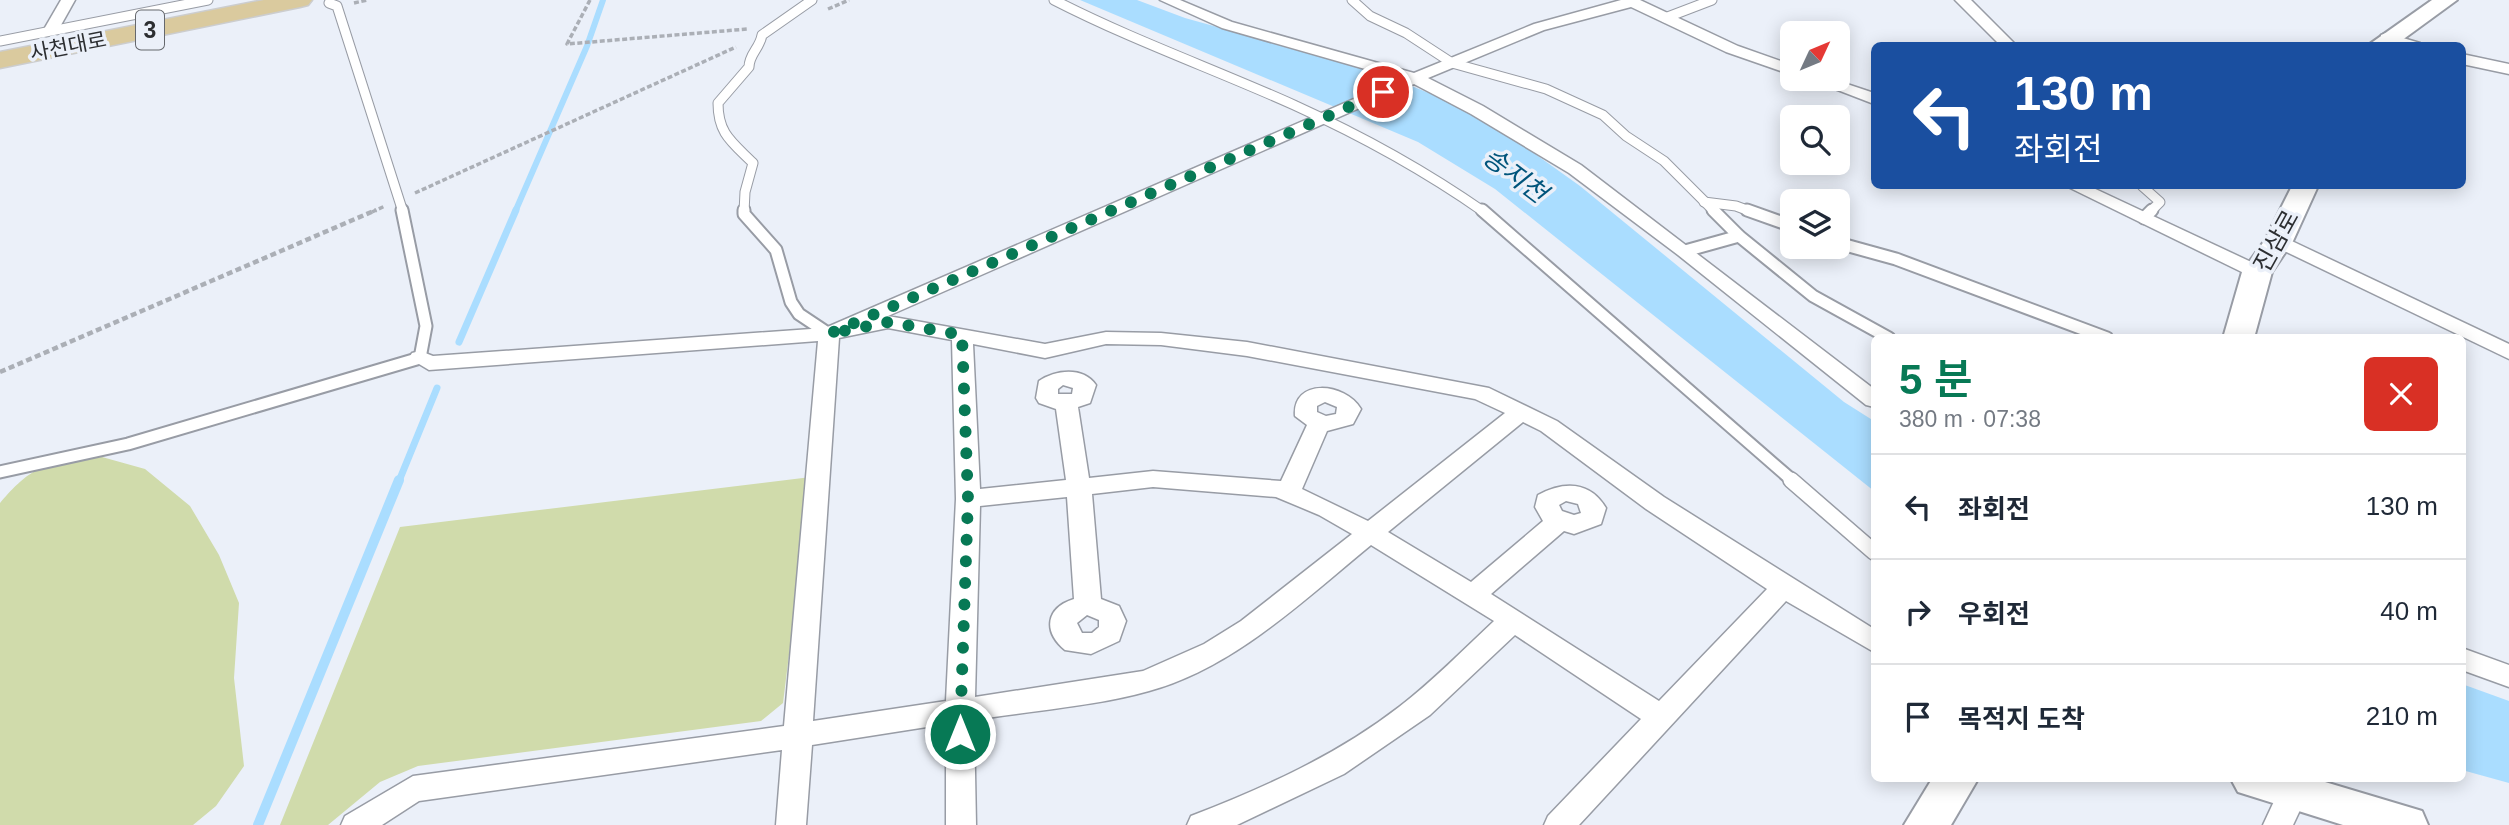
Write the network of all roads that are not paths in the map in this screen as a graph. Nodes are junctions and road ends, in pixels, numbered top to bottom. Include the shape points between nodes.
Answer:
1 (68, 0) edge
2 (208, 0) edge
3 (251, 0) edge
4 (300, 0) edge
5 (812, 0) edge
6 (1054, 0) edge
7 (1167, 0) edge
8 (1352, 0) edge
9 (1713, 0) edge
10 (1962, 0) edge
11 (2446, 0) edge
12 (1630, 1) edge
13 (329, 3) dead end
14 (1665, 18) junction
15 (51, 31) junction
16 (0, 41) edge
17 (2006, 42) edge
18 (2382, 42) edge
19 (0, 50) edge
20 (2466, 59) edge
21 (0, 60) edge
22 (1452, 63) junction
23 (1780, 66) edge
24 (2509, 69) edge
25 (1411, 80) junction
26 (1850, 91) edge
27 (1871, 98) edge
28 (1328, 116) junction
29 (2081, 189) edge
30 (2145, 189) edge
31 (2304, 189) edge
32 (1704, 202) junction
33 (2144, 218) junction
34 (1780, 222) edge
35 (1739, 236) junction
36 (2279, 241) junction
37 (1850, 247) edge
38 (1685, 251) junction
39 (2257, 272) junction
40 (829, 334) junction
41 (1882, 334) edge
42 (2095, 334) edge
43 (2239, 334) edge
44 (962, 335) junction
45 (2509, 352) edge
46 (425, 361) junction
47 (1871, 398) edge
48 (1066, 403) dead end
49 (1521, 412) junction
50 (1319, 423) dead end
51 (0, 472) edge
52 (1079, 489) junction
53 (1288, 493) junction
54 (968, 499) junction
55 (1559, 521) dead end
56 (1370, 533) junction
57 (1871, 549) edge
58 (1784, 587) junction
59 (1473, 595) junction
60 (1088, 605) dead end
61 (1513, 620) junction
62 (1871, 640) edge
63 (2466, 660) edge
64 (2509, 676) edge
65 (960, 711) junction
66 (1661, 717) junction
67 (796, 736) junction
68 (1954, 782) edge
69 (2256, 782) edge
70 (2286, 808) edge
71 (356, 825) edge
72 (791, 825) edge
73 (961, 825) edge
74 (1202, 825) edge
75 (1559, 825) edge
76 (1926, 825) edge
77 (2406, 825) edge

1 - 15 street
2 - 15 lane
3 - 19 main road, 사천대로 / 3
4 - 21 main road, 사천대로 / 3
5 - 40 lane via 762,35 749,67 718,103 718,123 753,163 744,214 776,250 799,314
6 - 28 lane
7 - 25 street via 1227,25
8 - 22 lane via 1370,16
9 - 14 lane
10 - 17 street
11 - 18 street
12 - 14 street
12 - 22 street via 1539,27
13 - 46 lane via 337,6 400,199 426,326
14 - 23 street
15 - 16 lane
20 - 24 street
22 - 25 street
22 - 32 lane via 1546,89 1587,106 1664,160
25 - 28 street
25 - 38 street via 1526,138
26 - 27 street
28 - 40 street
28 - 57 lane via 1493,218
29 - 33 street
30 - 33 lane via 2160,202
31 - 36 street, 진삼로
32 - 34 lane via 1735,206
32 - 35 lane
33 - 39 street
35 - 38 lane
35 - 41 lane via 1813,296
36 - 39 street, 진삼로
36 - 45 street
37 - 42 lane
38 - 47 street
39 - 43 street, 진삼로
40 - 44 street via 888,322
40 - 46 street via 517,359
40 - 67 street
44 - 49 street via 1045,352 1106,338 1247,349 1481,393
44 - 54 street
46 - 51 lane via 128,444
48 - 52 street
49 - 56 street
49 - 58 street via 1549,426 1655,503
50 - 53 street
52 - 53 street via 1153,479
52 - 54 street
52 - 60 street
53 - 56 street
54 - 65 street
55 - 59 street
56 - 59 street
56 - 65 street via 1251,628 1214,651 1147,681
58 - 62 street
58 - 66 street
59 - 61 street
61 - 66 street
61 - 74 street via 1408,716 1359,750 1281,793
63 - 64 street
65 - 67 street
65 - 73 street
66 - 75 street
67 - 71 street via 413,789
67 - 72 street
68 - 76 street
69 - 70 street
70 - 77 street

